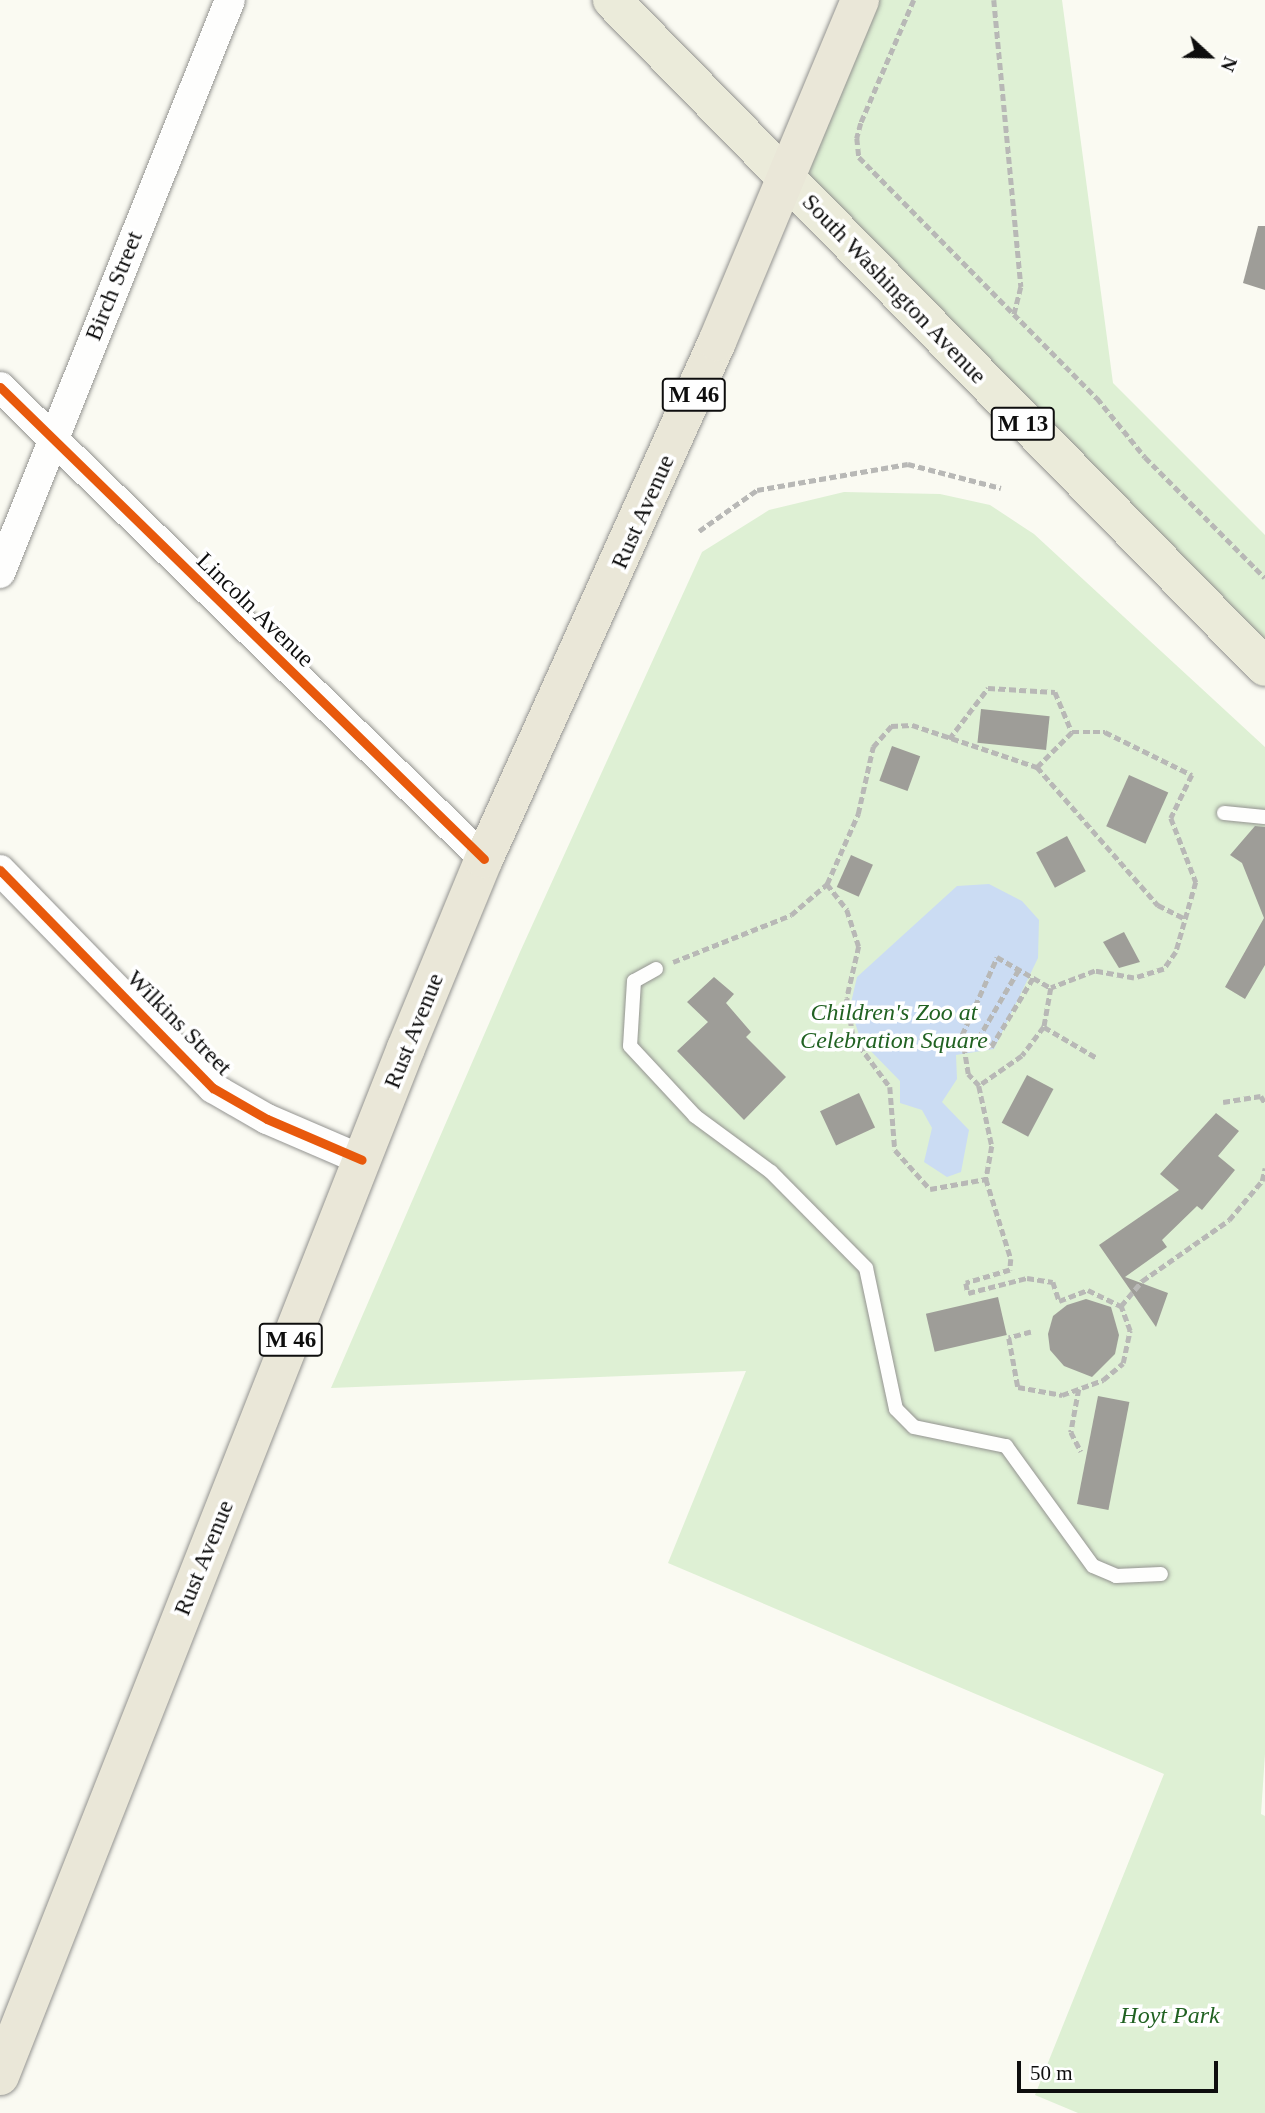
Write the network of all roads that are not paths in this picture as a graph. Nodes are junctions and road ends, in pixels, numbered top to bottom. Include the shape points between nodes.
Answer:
1 (230, 0) edge
2 (612, 0) edge
3 (860, 0) edge
4 (785, 177) junction
5 (0, 387) edge
6 (52, 440) junction
7 (0, 573) edge
8 (1265, 667) edge
9 (1224, 813) dead end
10 (1265, 817) edge
11 (484, 859) junction
12 (0, 870) edge
13 (656, 968) road end
14 (362, 1160) junction
15 (1161, 1574) dead end
16 (0, 2076) edge

1 - 6 street, Birch Street
2 - 4 main road, South Washington Avenue / M 13
3 - 4 highway, Rust Avenue / M 46
4 - 8 main road, South Washington Avenue / M 13
4 - 11 highway, Rust Avenue / M 46 via 638,523
5 - 6 street, Lincoln Avenue
6 - 7 street, Birch Street
6 - 11 street, Lincoln Avenue
9 - 10 lane
11 - 14 highway, Rust Avenue / M 46
12 - 14 street, Wilkins Street via 214,1088 267,1119
13 - 15 lane via 634,981 630,1046 695,1116 771,1172 866,1268 896,1409 914,1427 1006,1446 1093,1566 1116,1576
14 - 16 highway, Rust Avenue / M 46

